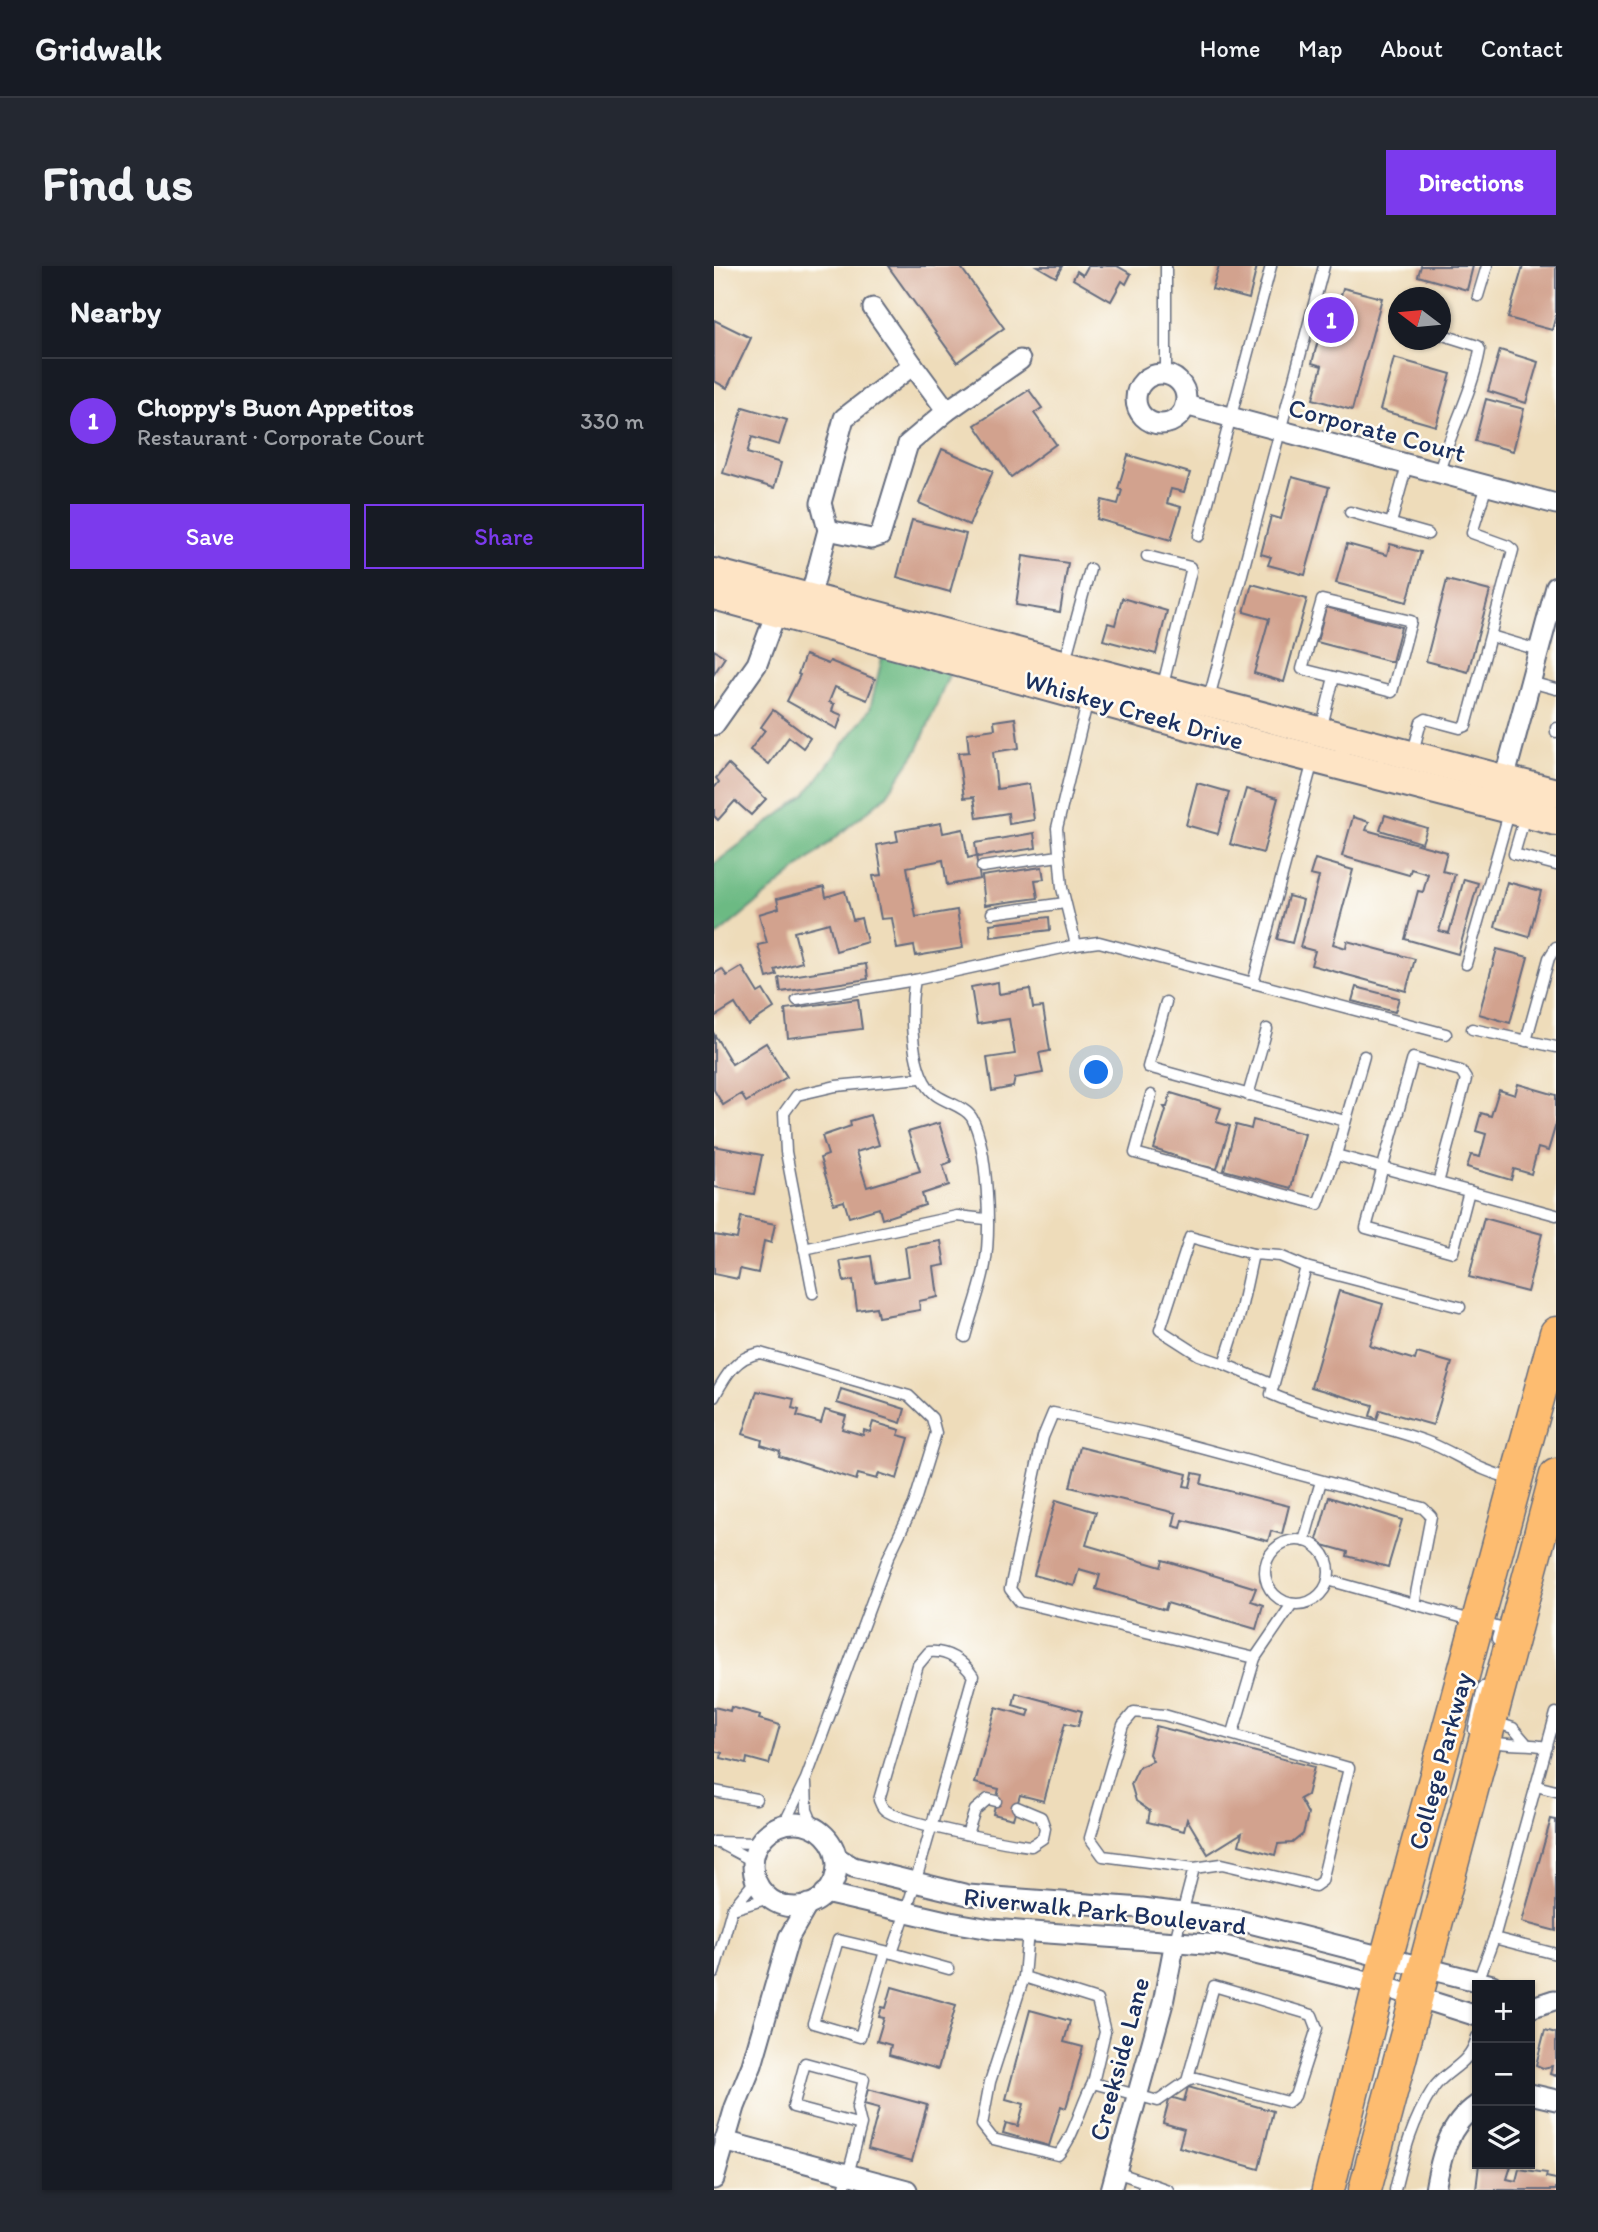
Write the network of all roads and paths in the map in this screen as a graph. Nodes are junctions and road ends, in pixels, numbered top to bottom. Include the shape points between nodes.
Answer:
1 (1166, 266) edge
2 (1271, 266) edge
3 (1324, 266) edge
4 (1487, 266) edge
5 (1478, 296) dead end
6 (873, 308) dead end
7 (1451, 337) edge
8 (1020, 360) dead end
9 (914, 365) junction
10 (1166, 374) junction
11 (1185, 405) junction
12 (947, 411) junction
13 (1229, 417) junction
14 (1279, 431) junction
15 (1407, 465) junction
16 (1439, 473) junction
17 (1487, 485) junction
18 (1556, 504) edge
19 (1350, 512) dead end
20 (1391, 523) junction
21 (828, 530) junction
22 (1428, 534) dead end
23 (1199, 536) dead end
24 (1147, 556) dead end
25 (1090, 569) dead end
26 (714, 573) edge
27 (1556, 587) edge
28 (714, 595) edge
29 (790, 601) junction
30 (1491, 636) junction
31 (1538, 650) junction
32 (1061, 676) junction
33 (1334, 677) junction
34 (1530, 682) junction
35 (1092, 684) junction
36 (1162, 689) junction
37 (1556, 689) edge
38 (1208, 701) junction
39 (714, 725) edge
40 (1317, 745) junction
41 (1412, 756) junction
42 (1504, 779) junction
43 (1556, 793) edge
44 (1511, 809) junction
45 (1556, 821) edge
46 (1059, 856) junction
47 (1556, 865) edge
48 (982, 867) dead end
49 (1065, 903) junction
50 (992, 913) dead end
51 (1076, 946) junction
52 (1556, 947) edge
53 (1466, 964) dead end
54 (1552, 965) edge
55 (915, 980) junction
56 (1253, 984) junction
57 (797, 1000) dead end
58 (1166, 1002) dead end
59 (1267, 1029) dead end
60 (1472, 1029) dead end
61 (1446, 1034) dead end
62 (1525, 1041) junction
63 (1556, 1048) edge
64 (1364, 1056) dead end
65 (920, 1078) junction
66 (1151, 1095) dead end
67 (1248, 1095) junction
68 (1346, 1121) junction
69 (1336, 1155) junction
70 (1384, 1168) junction
71 (1438, 1183) junction
72 (1469, 1191) junction
73 (1556, 1215) edge
74 (986, 1219) junction
75 (804, 1249) junction
76 (1253, 1254) junction
77 (1306, 1267) junction
78 (813, 1293) dead end
79 (1460, 1307) dead end
80 (1556, 1333) edge
81 (965, 1337) dead end
82 (1224, 1364) junction
83 (1271, 1384) junction
84 (714, 1397) edge
85 (1556, 1475) edge
86 (1517, 1478) junction
87 (1321, 1481) junction
88 (1304, 1541) junction
89 (1328, 1580) junction
90 (1292, 1604) junction
91 (1415, 1604) junction
92 (1478, 1622) junction
93 (1493, 1653) dead end
94 (1255, 1658) junction
95 (1486, 1678) dead end
96 (1556, 1713) edge
97 (1488, 1730) junction
98 (1233, 1733) junction
99 (1525, 1742) junction
100 (1547, 1747) junction
101 (806, 1779) junction
102 (1536, 1786) junction
103 (714, 1791) edge
104 (1556, 1791) edge
105 (756, 1799) dead end
106 (996, 1801) dead end
107 (1017, 1807) dead end
108 (1465, 1811) junction
109 (784, 1824) junction
110 (931, 1824) junction
111 (814, 1827) junction
112 (967, 1834) junction
113 (717, 1842) edge
114 (836, 1857) junction
115 (756, 1861) junction
116 (1194, 1868) junction
117 (914, 1883) junction
118 (825, 1893) junction
119 (775, 1901) junction
120 (808, 1904) junction
121 (733, 1909) junction
122 (906, 1912) junction
123 (1181, 1912) junction
124 (1028, 1931) junction
125 (789, 1937) junction
126 (1494, 1938) junction
127 (1175, 1941) junction
128 (889, 1952) junction
129 (1556, 1954) edge
130 (1423, 1967) junction
131 (949, 1969) dead end
132 (1383, 1971) junction
133 (714, 1973) edge
134 (1024, 1977) junction
135 (1472, 1980) edge
136 (1488, 1980) edge
137 (1535, 1996) edge
138 (1417, 1998) junction
139 (1555, 2000) edge
140 (1535, 2006) edge
141 (1472, 2014) edge
142 (1474, 2043) edge
143 (1187, 2081) junction
144 (1093, 2083) junction
145 (1535, 2095) edge
146 (1137, 2096) junction
147 (1556, 2100) edge
148 (1476, 2106) edge
149 (861, 2125) junction
150 (724, 2141) junction
151 (714, 2179) edge
152 (1113, 2181) edge
153 (846, 2182) edge
154 (1144, 2186) edge
155 (907, 2190) edge
156 (1168, 2190) edge
157 (1328, 2190) edge
158 (1365, 2190) edge
159 (1395, 2190) edge
160 (1435, 2190) edge

1 - 10 lane
2 - 13 lane
3 - 14 lane
4 - 5 lane
6 - 9 street
7 - 16 lane via 1480,350
8 - 12 street
9 - 12 street
9 - 21 street via 844,418 821,503
10 - 11 street via 1184,389
10 - 11 street via 1143,381 1136,396 1140,412 1152,423 1169,423
11 - 13 street, Corporate Court
12 - 21 street via 908,444 880,536 871,539
13 - 14 street, Corporate Court
13 - 23 lane
14 - 15 street, Corporate Court
14 - 38 lane
15 - 16 street, Corporate Court
15 - 20 lane
16 - 17 street, Corporate Court
17 - 18 street, Corporate Court
17 - 30 lane via 1472,533 1513,550
19 - 20 lane
20 - 22 lane
21 - 29 street
24 - 36 lane via 1191,570
25 - 32 lane
26 - 29 street, Whiskey Creek Drive
27 - 31 street
28 - 29 street, Whiskey Creek Drive
29 - 32 street, Whiskey Creek Drive
29 - 39 street via 752,673
30 - 31 lane
30 - 41 lane via 1466,726 1426,719 1421,722
31 - 34 street
32 - 35 street, Whiskey Creek Drive
33 - 33 lane via 1392,692 1411,621 1322,600 1302,669
33 - 40 lane
34 - 37 lane
34 - 42 street
35 - 36 street, Whiskey Creek Drive
35 - 40 street, Whiskey Creek Drive
35 - 46 lane via 1057,828
36 - 38 street, Whiskey Creek Drive
38 - 40 street, Whiskey Creek Drive
40 - 41 street, Whiskey Creek Drive
40 - 44 street, Whiskey Creek Drive
40 - 56 lane
41 - 42 street, Whiskey Creek Drive
42 - 43 street, Whiskey Creek Drive
42 - 44 street
44 - 45 street, Whiskey Creek Drive
44 - 47 lane via 1514,854
44 - 53 lane
46 - 48 lane
46 - 49 lane
49 - 50 lane
49 - 51 lane
51 - 55 lane
51 - 56 lane via 1099,942
52 - 54 lane
54 - 62 lane
55 - 57 lane
55 - 65 lane via 910,1019
56 - 61 lane
58 - 67 lane via 1148,1067
59 - 67 lane
60 - 62 lane
62 - 63 lane
64 - 68 lane
65 - 74 lane via 935,1095 970,1114 980,1136
65 - 75 lane via 836,1086 797,1095 784,1113 786,1152
66 - 69 lane via 1135,1153 1318,1204
67 - 68 lane
68 - 69 lane
69 - 70 lane
70 - 71 lane
70 - 71 lane via 1413,1058 1461,1071 1466,1079
70 - 72 lane via 1366,1228 1453,1252
71 - 72 lane
72 - 73 lane
74 - 75 lane via 957,1216
74 - 81 lane via 986,1264
75 - 78 lane
76 - 77 lane via 1280,1256
76 - 82 lane
76 - 82 lane via 1190,1237 1160,1331
77 - 79 lane
77 - 83 lane
80 - 86 main road, College Parkway
82 - 83 lane
83 - 86 lane via 1271,1394 1303,1408 1424,1440 1491,1474
84 - 101 lane via 737,1363 760,1353 909,1396 932,1418 936,1433 914,1504 888,1558
85 - 97 main road, College Parkway
86 - 92 main road, College Parkway
87 - 88 lane
87 - 91 lane via 1423,1508 1432,1516
87 - 94 lane via 1053,1413 1043,1437 1010,1588 1020,1602
88 - 89 lane via 1327,1560
88 - 90 lane via 1294,1540 1276,1549 1266,1566 1268,1587
89 - 90 lane via 1318,1596
89 - 91 lane
90 - 94 lane
91 - 92 lane
92 - 93 lane via 1500,1628
92 - 132 main road, College Parkway
94 - 98 lane
95 - 108 lane via 1475,1716
96 - 100 lane
97 - 99 lane via 1509,1746
97 - 99 lane via 1513,1728
97 - 108 main road, College Parkway
98 - 116 lane via 1134,1712 1123,1725 1103,1792 1090,1838 1103,1856
98 - 116 lane via 1349,1768 1322,1881 1315,1886 1222,1864
99 - 100 lane
100 - 102 lane
101 - 109 lane
101 - 111 lane via 807,1810
102 - 104 lane
102 - 126 lane
103 - 105 lane
106 - 112 lane via 988,1799 975,1811
107 - 112 lane via 1041,1817 1045,1828 1043,1838 1031,1846
108 - 130 main road, College Parkway
109 - 111 street
109 - 115 street via 770,1831
110 - 110 lane via 973,1676 965,1665 940,1652 929,1652 918,1665 879,1800 886,1811
110 - 112 lane
110 - 117 lane
111 - 114 street
113 - 115 lane
113 - 115 lane
114 - 117 street, Riverwalk Park Boulevard via 853,1867
114 - 118 street via 833,1882
115 - 119 street
115 - 121 lane
116 - 123 lane
117 - 122 lane
117 - 123 street, Riverwalk Park Boulevard via 995,1898
118 - 120 street
118 - 122 street, Riverwalk Park Boulevard
119 - 120 street
119 - 121 lane
119 - 125 street
120 - 125 street
121 - 133 lane
122 - 124 street, Riverwalk Park Boulevard
122 - 128 lane
123 - 127 lane
123 - 132 street, Riverwalk Park Boulevard via 1238,1920
124 - 127 street, Riverwalk Park Boulevard
124 - 134 lane
125 - 150 street via 752,2066
126 - 129 lane
126 - 136 lane
127 - 132 street, Riverwalk Park Boulevard
127 - 146 street, Creekside Lane
128 - 128 lane via 838,1940 813,2023 860,2037
128 - 131 lane
130 - 132 street
130 - 135 street
130 - 138 main road, College Parkway
132 - 138 street
132 - 157 main road, College Parkway
134 - 144 lane via 1097,2000 1105,2032
134 - 144 lane via 990,2082 982,2125 993,2138 1058,2155
137 - 139 street
138 - 141 street
138 - 158 main road, College Parkway
139 - 140 street
142 - 159 lane via 1466,2062 1435,2087 1408,2136
143 - 143 lane via 1197,2078 1288,2102 1295,2096 1317,2028 1312,2015 1214,1986
143 - 146 lane via 1158,2101
144 - 146 lane
145 - 147 street
146 - 152 street, Creekside Lane
148 - 160 street via 1453,2128
149 - 149 lane via 857,2108 864,2079 805,2063 793,2107
149 - 153 lane
150 - 151 street
150 - 153 street
152 - 154 lane
153 - 155 street
154 - 156 lane

